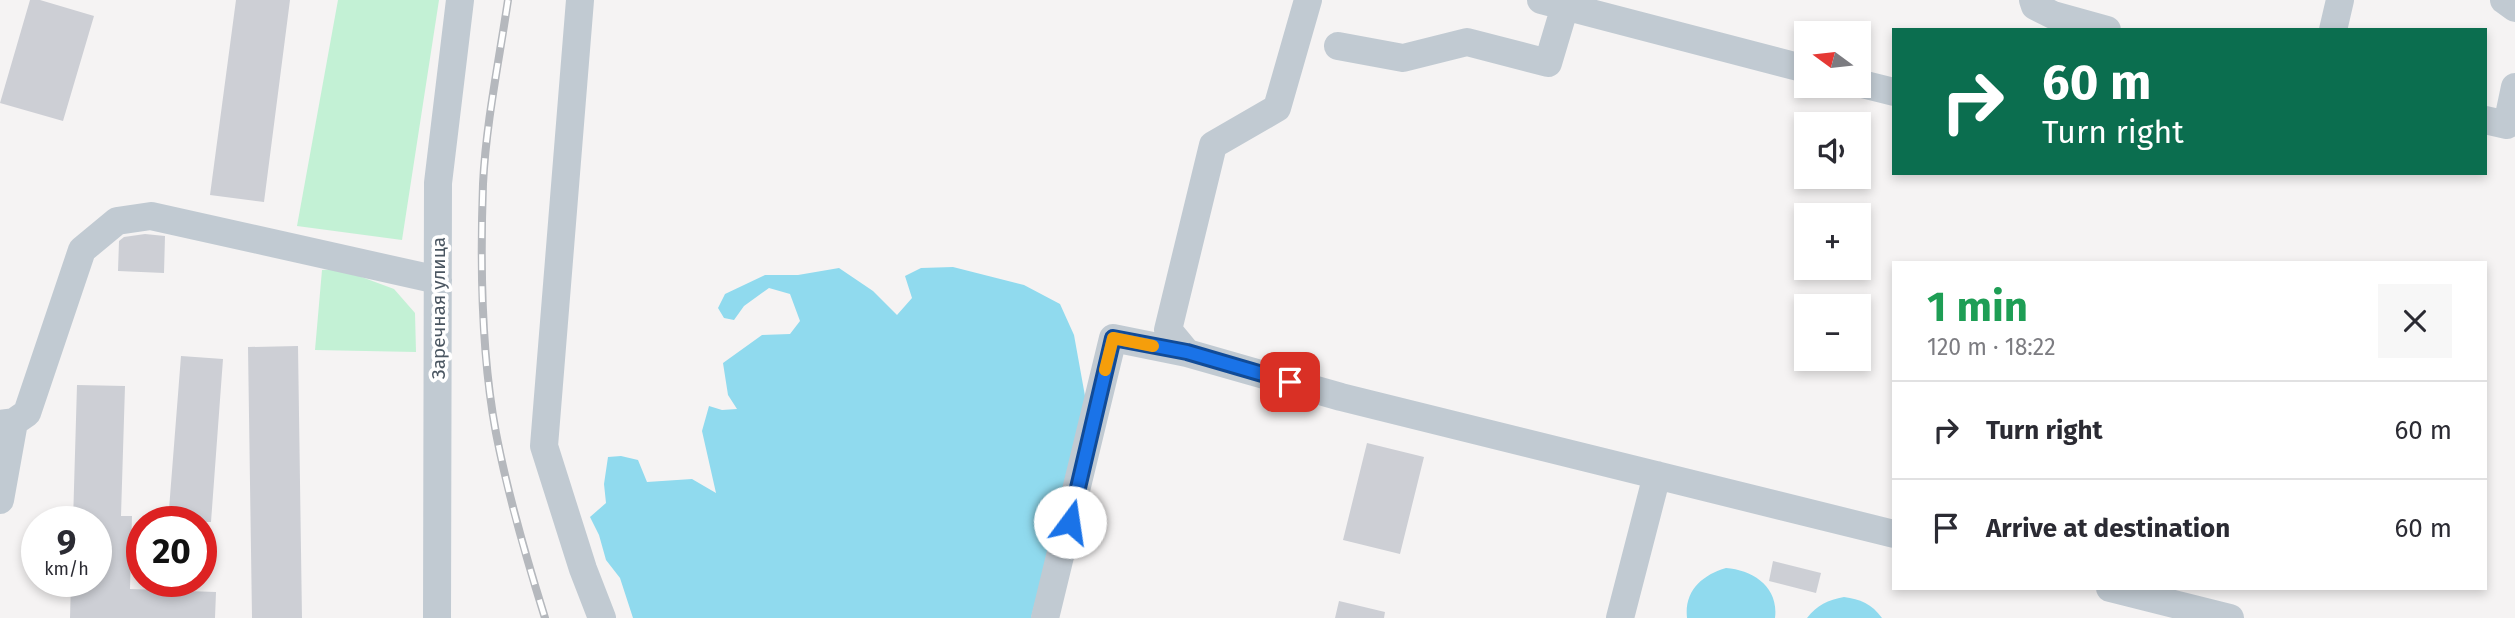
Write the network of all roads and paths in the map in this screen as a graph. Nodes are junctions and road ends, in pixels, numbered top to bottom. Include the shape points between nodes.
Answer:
1 (460, 0) edge
2 (580, 0) edge
3 (1308, 0) edge
4 (2033, 0) edge
5 (2340, 0) edge
6 (2504, 0) edge
7 (1553, 3) edge
8 (2515, 8) edge
9 (2100, 28) edge
10 (2333, 28) edge
11 (1338, 46) dead end
12 (1794, 66) edge
13 (1871, 86) edge
14 (2515, 87) edge
15 (1892, 92) edge
16 (2487, 120) edge
17 (438, 280) junction
18 (1187, 352) junction
19 (7, 423) edge
20 (4, 462) edge
21 (1657, 475) junction
22 (0, 500) edge
23 (1892, 534) edge
24 (2118, 590) edge
25 (437, 618) edge
26 (602, 618) edge
27 (1045, 618) edge
28 (1620, 618) edge
29 (2230, 618) edge

1 - 17 street, Заречная улица via 438,183
2 - 26 street via 544,446
3 - 18 street via 1277,108 1213,145 1168,330
4 - 9 street via 2035,6 2053,15
5 - 10 street
6 - 8 street
7 - 11 street via 1548,62 1467,42 1403,58
7 - 12 street
13 - 15 street
14 - 16 street via 2507,125
17 - 19 street via 151,216 117,220 82,250 27,413
17 - 25 street, Заречная улица
18 - 21 street via 1341,397
18 - 27 street via 1113,338
19 - 20 street
20 - 22 street
21 - 23 street
21 - 28 street
24 - 29 street

